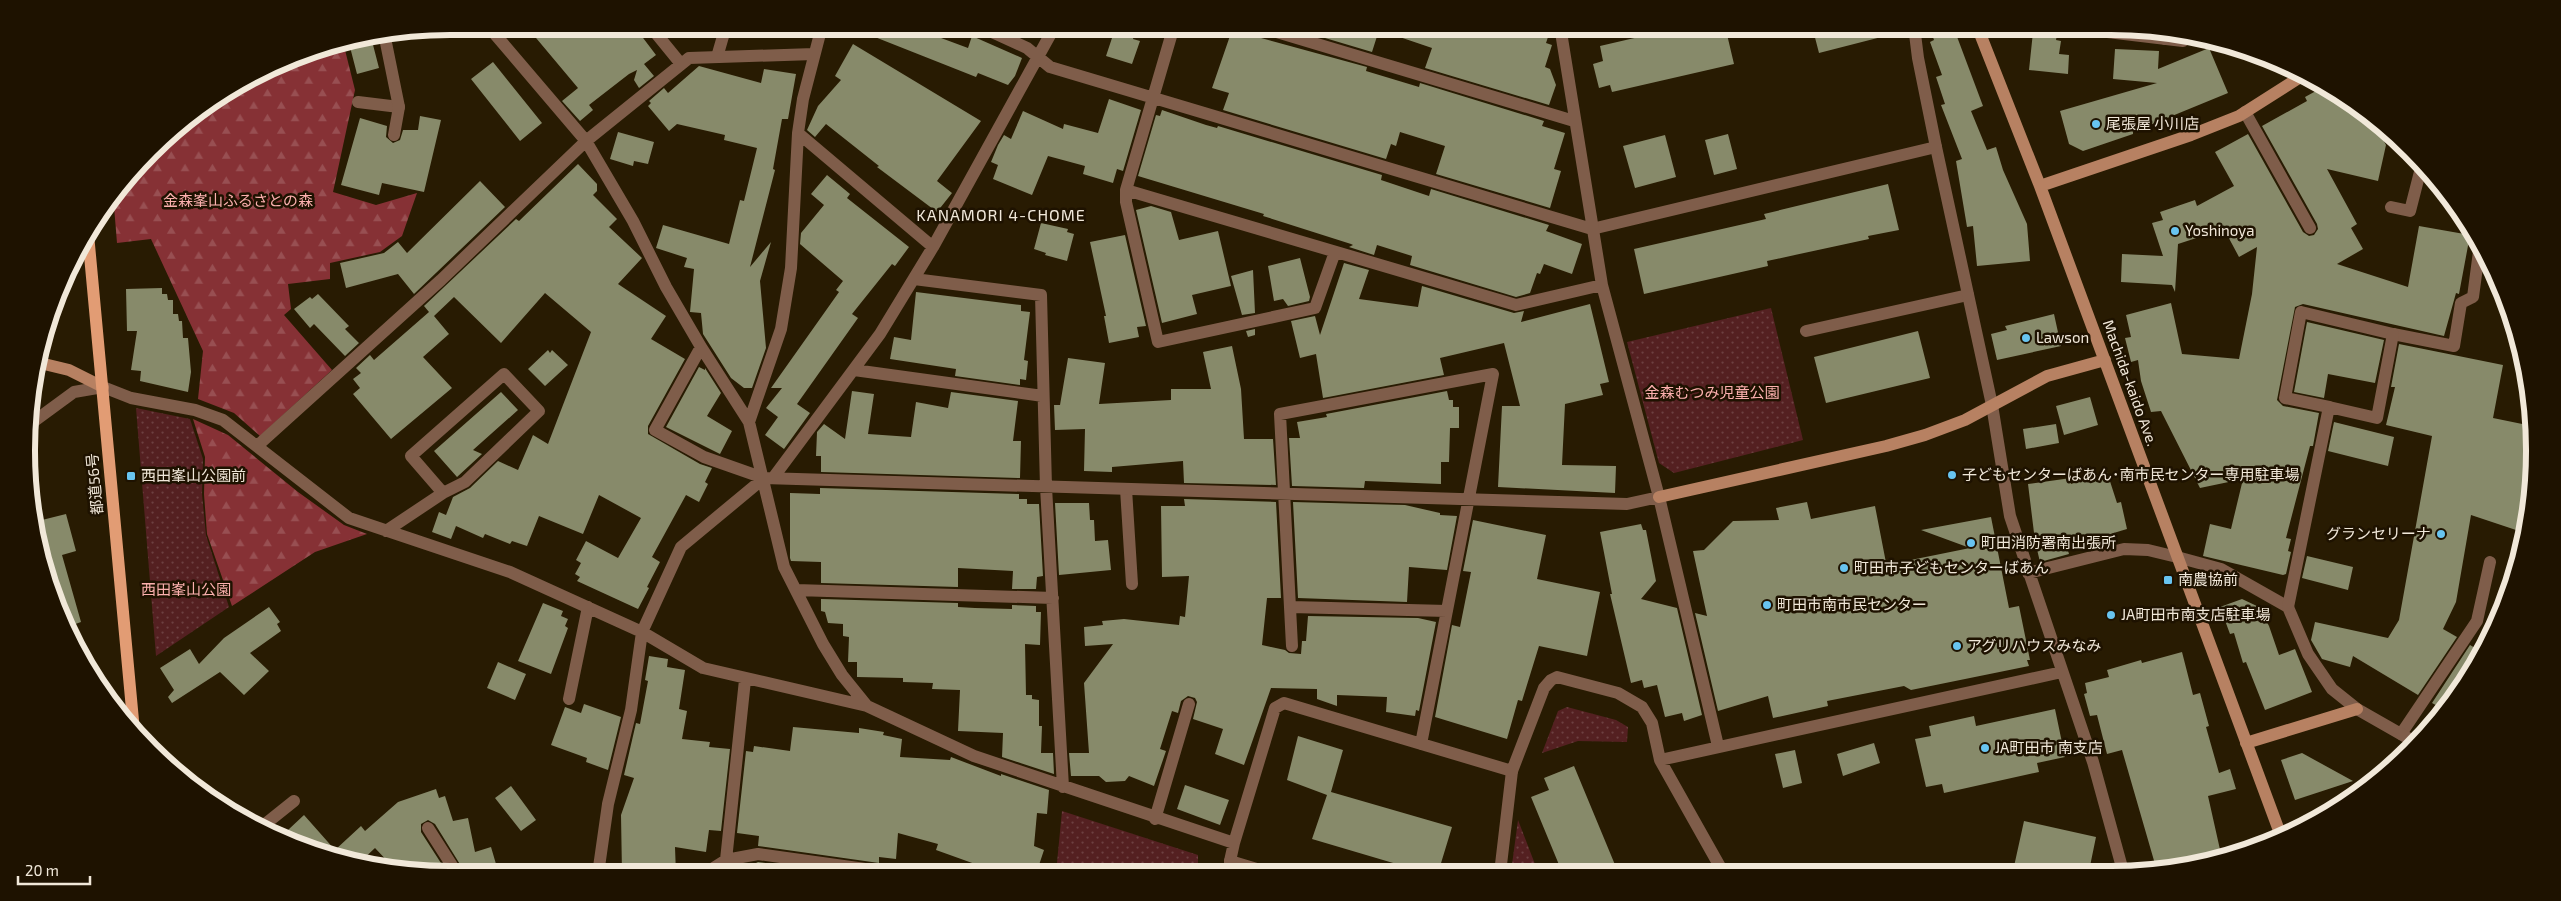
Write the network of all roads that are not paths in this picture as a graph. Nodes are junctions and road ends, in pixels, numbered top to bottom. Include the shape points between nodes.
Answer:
1 (497, 35) edge
2 (657, 35) edge
3 (723, 35) edge
4 (819, 35) edge
5 (999, 35) edge
6 (1050, 35) edge
7 (1171, 35) edge
8 (1299, 35) edge
9 (1564, 35) edge
10 (1915, 35) edge
11 (1983, 35) edge
12 (386, 41) edge
13 (814, 54) junction
14 (717, 57) junction
15 (1038, 58) junction
16 (681, 64) junction
17 (2297, 79) edge
18 (1152, 96) junction
19 (358, 102) dead end
20 (399, 107) junction
21 (2245, 112) junction
22 (1574, 121) junction
23 (798, 133) junction
24 (394, 135) dead end
25 (586, 141) junction
26 (1936, 147) junction
27 (2420, 173) edge
28 (2040, 186) junction
29 (1126, 190) junction
30 (2391, 207) dead end
31 (2310, 228) dead end
32 (1592, 229) junction
33 (89, 246) edge
34 (933, 246) junction
35 (1335, 252) junction
36 (2478, 258) edge
37 (914, 279) junction
38 (1602, 285) junction
39 (1968, 295) junction
40 (1806, 331) dead end
41 (2393, 334) junction
42 (701, 347) junction
43 (2105, 360) junction
44 (44, 365) edge
45 (854, 370) junction
46 (103, 388) junction
47 (1043, 396) junction
48 (1992, 405) junction
49 (2329, 407) junction
50 (36, 420) edge
51 (749, 422) junction
52 (257, 446) junction
53 (769, 478) junction
54 (1046, 487) junction
55 (1126, 489) junction
56 (442, 493) junction
57 (1284, 494) junction
58 (1659, 497) junction
59 (1468, 499) junction
60 (386, 532) junction
61 (2177, 557) junction
62 (2490, 562) dead end
63 (2028, 573) junction
64 (1132, 584) dead end
65 (796, 590) junction
66 (1053, 598) junction
67 (1291, 606) junction
68 (588, 607) junction
69 (2288, 607) junction
70 (1447, 610) junction
71 (642, 632) junction
72 (1292, 646) dead end
73 (2062, 672) junction
74 (745, 680) junction
75 (569, 699) dead end
76 (1189, 704) dead end
77 (867, 706) junction
78 (2357, 709) junction
79 (133, 718) edge
80 (2401, 734) junction
81 (2409, 739) edge
82 (2246, 743) junction
83 (1421, 744) junction
84 (1718, 746) junction
85 (1660, 760) junction
86 (1512, 771) junction
87 (1063, 787) junction
88 (294, 801) dead end
89 (1155, 819) junction
90 (267, 823) edge
91 (428, 828) dead end
92 (2279, 830) edge
93 (1234, 843) junction
94 (726, 860) junction
95 (452, 866) edge
96 (599, 866) edge
97 (717, 866) edge
98 (832, 866) edge
99 (1230, 866) edge
100 (1501, 866) edge
101 (1720, 866) edge
102 (2122, 866) edge

1 - 25 street
2 - 16 street
3 - 14 street
4 - 13 street
5 - 15 street via 1027,48
6 - 15 street
7 - 18 street
8 - 22 street
9 - 22 street
10 - 26 street
11 - 28 street, Machida-kaido Ave.
12 - 20 street
13 - 14 street
13 - 23 street
14 - 16 street via 689,58
15 - 18 street via 1050,67
15 - 34 street
16 - 25 street
17 - 21 street
18 - 29 street
18 - 32 street
19 - 20 street
20 - 24 street
21 - 28 street via 2191,135
21 - 31 street
22 - 32 street
23 - 34 street
23 - 51 street via 790,277 781,329
25 - 42 street
25 - 52 street via 441,280
26 - 32 street
26 - 39 street
27 - 30 street via 2410,211
28 - 43 street, Machida-kaido Ave.
29 - 35 street
29 - 35 street via 1158,342 1315,308
32 - 38 street
33 - 46 main road, 都道56号
34 - 37 street
35 - 38 street via 1516,305
36 - 41 street via 2473,297 2461,303 2454,346
37 - 45 street
37 - 47 street via 1041,295
38 - 58 street
39 - 40 street
39 - 48 street
41 - 49 street via 2377,418
41 - 49 street via 2301,312 2285,398
42 - 51 street
42 - 53 street via 655,430 704,457
43 - 48 street via 2047,376
43 - 61 street, Machida-kaido Ave.
44 - 46 street via 69,370
45 - 47 street
45 - 53 street
46 - 50 street via 74,392
46 - 52 street via 223,420
46 - 79 main road, 都道56号
47 - 54 street
48 - 58 street via 1957,423 1886,446
48 - 63 street via 2010,516
49 - 69 street
51 - 53 street
52 - 60 street via 349,518
53 - 54 street
53 - 65 street via 784,567
53 - 71 street via 681,547
54 - 55 street
54 - 66 street
55 - 57 street
55 - 64 street
56 - 56 street via 464,482 539,412 504,374 412,456
56 - 60 street
57 - 59 street
57 - 59 street via 1280,414 1493,374
57 - 67 street
58 - 59 street via 1627,504
58 - 84 street
59 - 70 street
60 - 68 street via 510,572
61 - 63 street via 2148,550 2124,549
61 - 69 street via 2221,569
61 - 82 street, Machida-kaido Ave.
62 - 80 street via 2477,621
63 - 73 street
65 - 66 street
65 - 77 street via 828,652
66 - 87 street
67 - 70 street
67 - 72 street
68 - 71 street
68 - 75 street
69 - 78 street via 2308,654 2332,689
70 - 83 street
71 - 74 street via 703,668
71 - 96 street via 631,710 608,804
73 - 84 street
73 - 102 street via 2093,762
74 - 77 street
74 - 94 street
76 - 89 street
77 - 87 street via 974,756
78 - 80 street
78 - 82 street
80 - 81 street
82 - 92 street, Machida-kaido Ave.
83 - 86 street
83 - 93 street via 1284,703 1275,708
84 - 85 street
85 - 86 street via 1652,723 1642,707 1618,693 1557,677 1544,688
85 - 101 street
86 - 100 street
87 - 89 street
88 - 90 street
89 - 93 street
91 - 95 street
93 - 99 street
94 - 97 street
94 - 98 street via 758,854

